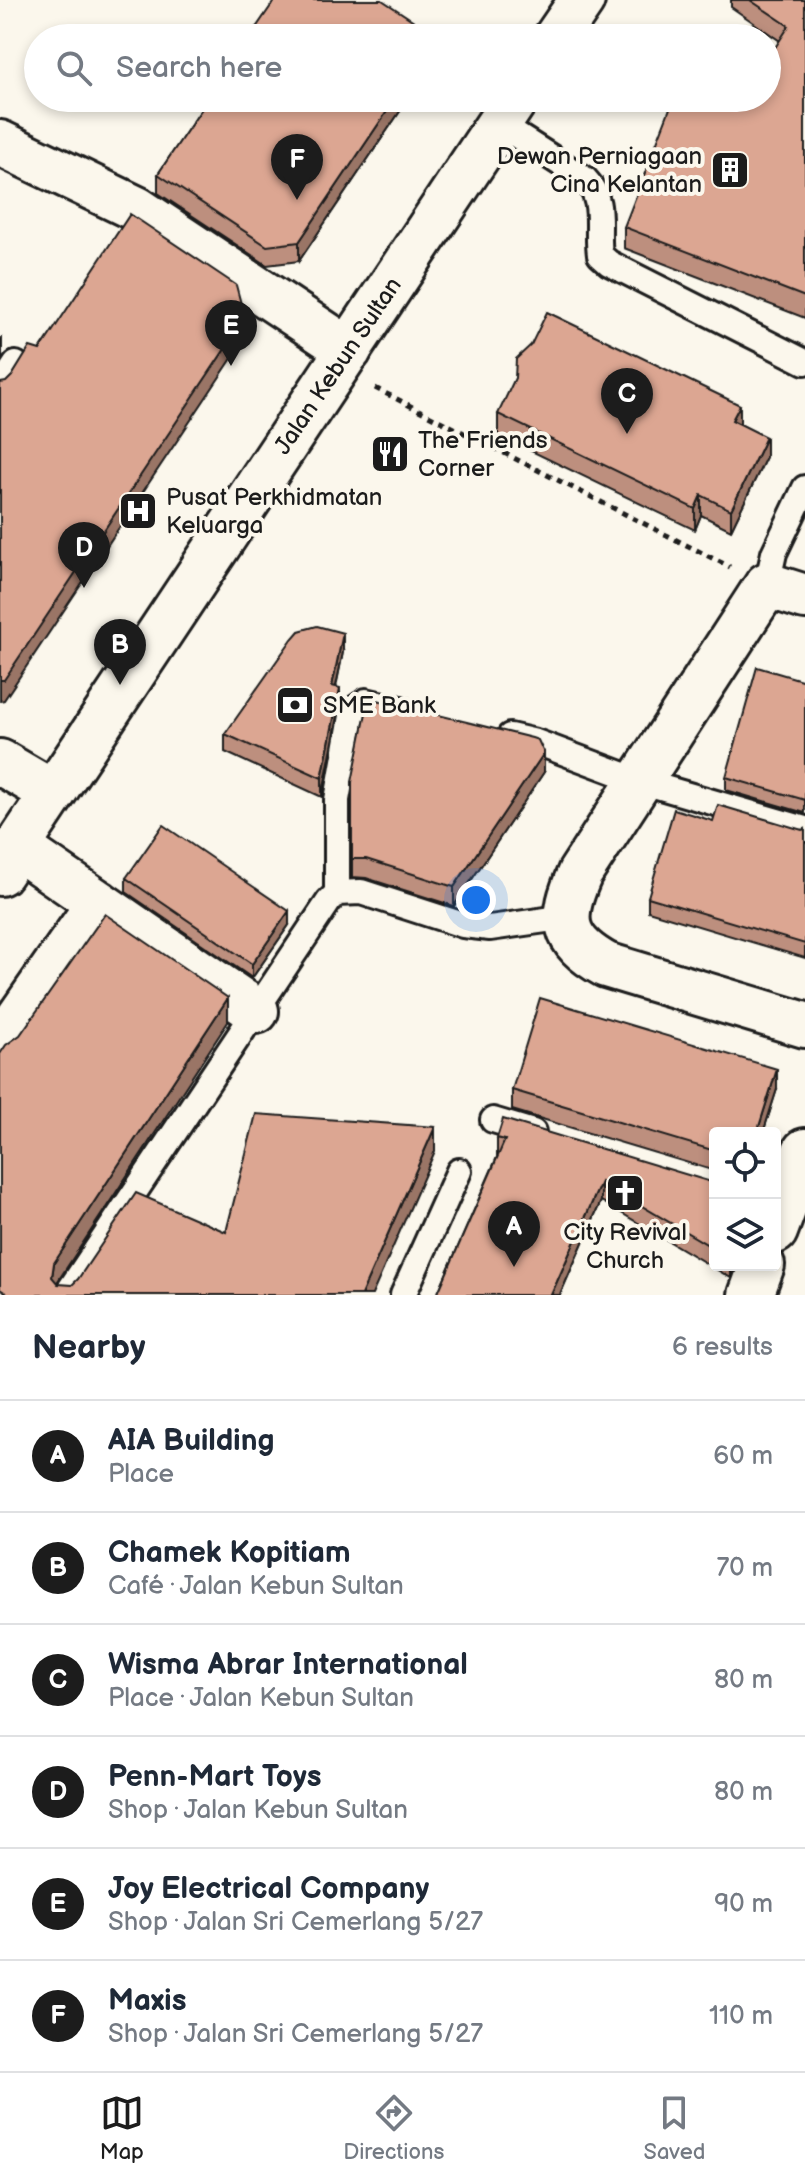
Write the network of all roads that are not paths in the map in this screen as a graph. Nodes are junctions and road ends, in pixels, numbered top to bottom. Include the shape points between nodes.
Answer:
1 (582, 0) edge
2 (566, 24) edge
3 (506, 112) edge
4 (508, 112) edge
5 (0, 143) edge
6 (343, 359) junction
7 (805, 362) edge
8 (16, 364) edge
9 (0, 388) edge
10 (805, 488) edge
11 (786, 591) edge
12 (418, 713) edge
13 (491, 731) edge
14 (0, 762) edge
15 (640, 781) junction
16 (53, 793) junction
17 (805, 829) edge
18 (8, 860) edge
19 (337, 893) junction
20 (99, 903) junction
21 (567, 917) junction
22 (256, 1011) junction
23 (805, 1025) edge
24 (0, 1045) edge
25 (493, 1120) dead end
26 (552, 1138) edge
27 (805, 1151) edge
28 (459, 1171) dead end
29 (781, 1208) edge
30 (760, 1271) edge
31 (66, 1295) edge
32 (403, 1295) edge
33 (751, 1295) edge

1 - 2 street
3 - 6 street, Jalan Kebun Sultan
4 - 7 lane via 594,188 600,255 609,263
5 - 6 street via 137,209
6 - 16 street, Jalan Kebun Sultan
8 - 9 lane
10 - 11 lane via 774,553
11 - 15 street
12 - 19 lane via 366,701 356,708 337,800
13 - 15 lane
14 - 16 street
15 - 17 lane
15 - 21 street via 580,873
16 - 18 street, Jalan Kebun Sultan
18 - 20 street
19 - 21 lane via 361,892 463,925 490,928
19 - 22 lane
20 - 22 street
20 - 24 street
21 - 23 street via 571,938 606,965
22 - 31 lane
25 - 26 lane
27 - 29 street
28 - 32 lane
30 - 33 street

